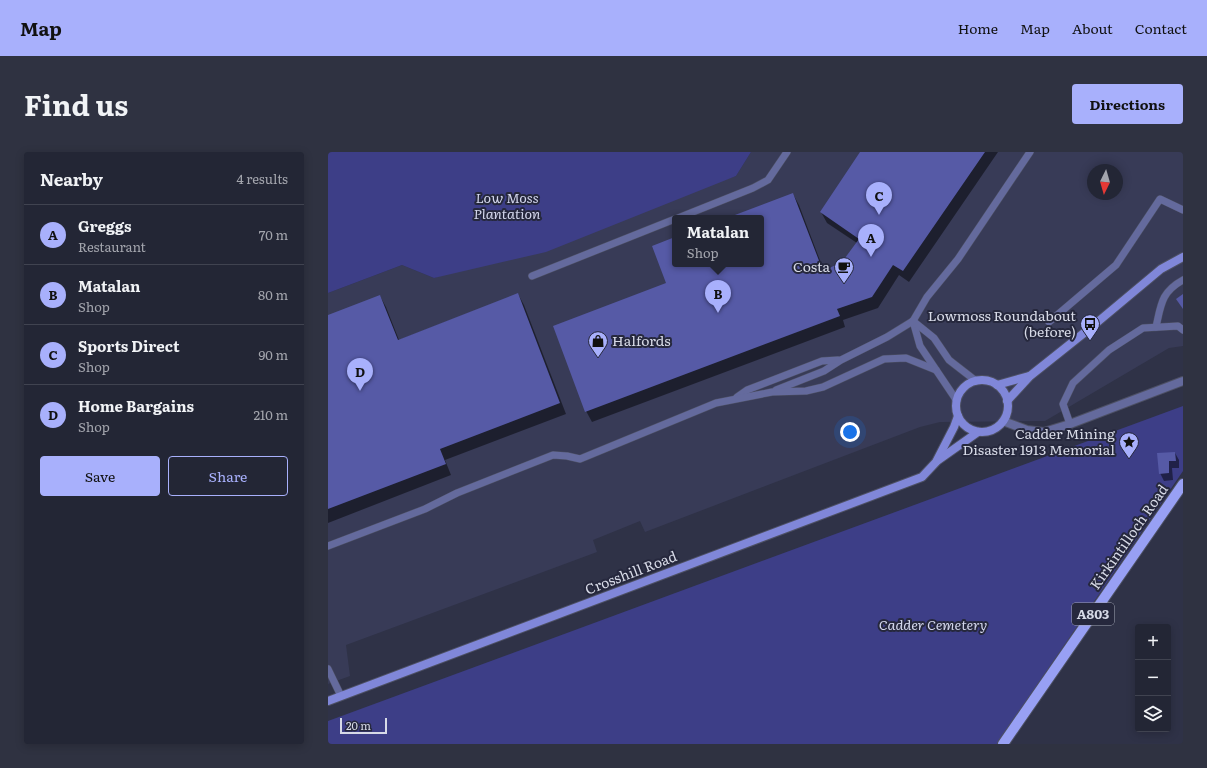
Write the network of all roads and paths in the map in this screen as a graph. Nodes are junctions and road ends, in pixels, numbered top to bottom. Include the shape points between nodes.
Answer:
1 (787, 152) edge
2 (1030, 152) edge
3 (1183, 210) edge
4 (686, 215) edge
5 (672, 220) edge
6 (1183, 257) edge
7 (532, 276) dead end
8 (1183, 280) edge
9 (913, 321) junction
10 (1049, 322) dead end
11 (1156, 327) junction
12 (1183, 330) edge
13 (841, 360) junction
14 (936, 370) junction
15 (1030, 376) junction
16 (976, 381) junction
17 (1183, 381) edge
18 (997, 385) junction
19 (772, 392) junction
20 (734, 399) junction
21 (956, 401) junction
22 (1007, 402) junction
23 (958, 416) junction
24 (1003, 421) junction
25 (1070, 424) junction
26 (978, 432) junction
27 (937, 461) junction
28 (1183, 484) edge
29 (328, 546) edge
30 (328, 669) edge
31 (341, 696) junction
32 (328, 701) edge
33 (1004, 743) edge

1 - 4 lane via 768,180
2 - 9 lane via 958,259 927,297
3 - 10 lane via 1160,199 1116,265
5 - 7 lane
6 - 15 main road via 1161,269
8 - 11 lane via 1163,299
9 - 13 lane
9 - 14 lane via 920,346
9 - 16 lane via 934,338 949,360
11 - 12 lane via 1178,326
11 - 25 lane via 1143,328 1109,350 1073,383 1063,404
13 - 19 lane via 824,371
13 - 20 lane via 822,361 747,390
14 - 19 lane via 906,358 884,360 823,387 806,391
14 - 21 lane
15 - 18 main road
15 - 22 main road
16 - 18 main road
16 - 21 main road via 963,388
17 - 25 street
18 - 22 main road
19 - 20 lane
20 - 29 lane via 716,403 580,459 553,455 457,493 425,509
21 - 23 main road
22 - 24 main road
23 - 26 main road via 962,423
23 - 27 main road, Crosshill Road
24 - 25 street via 1027,430 1044,432
24 - 26 main road via 987,432
26 - 27 main road, Crosshill Road
27 - 31 main road, Crosshill Road via 922,477
28 - 33 main road, Kirkintilloch Road / A803
30 - 31 lane
31 - 32 main road, Crosshill Road

